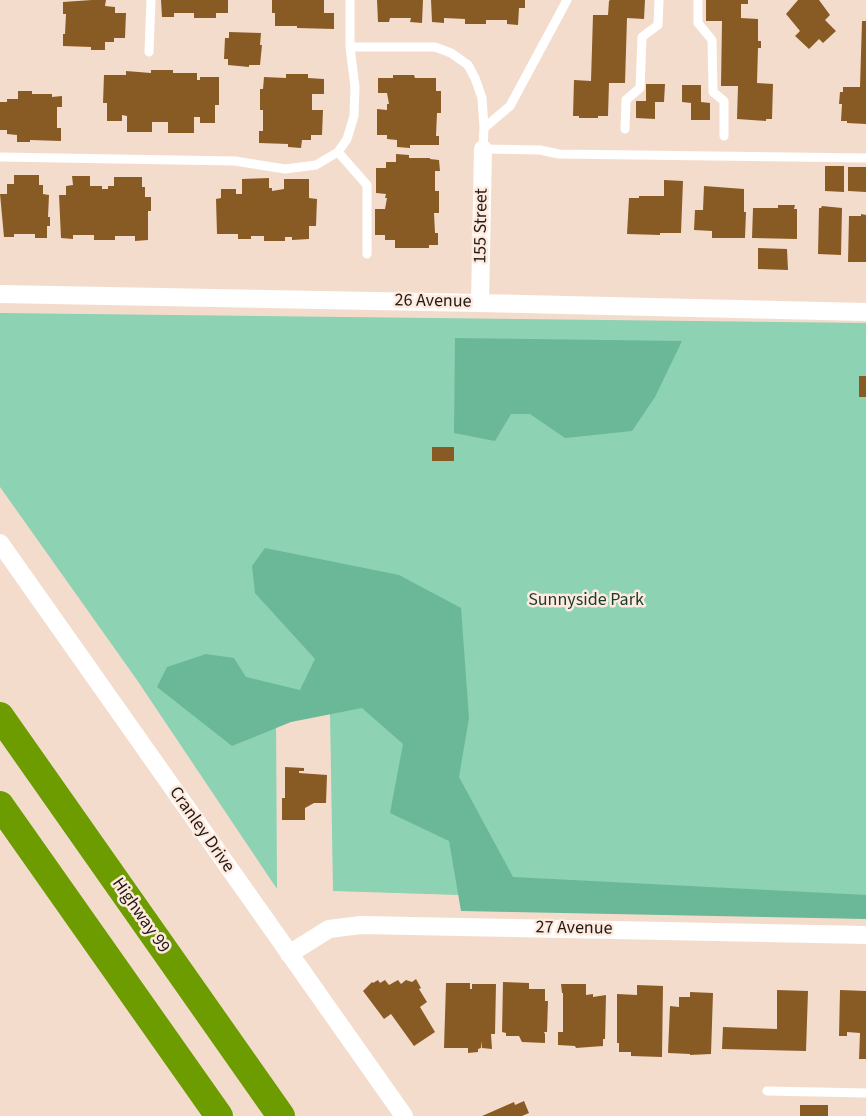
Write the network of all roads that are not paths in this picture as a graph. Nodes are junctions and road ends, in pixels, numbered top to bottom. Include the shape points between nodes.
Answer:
1 (151, 0) edge
2 (350, 0) edge
3 (567, 0) edge
4 (659, 0) edge
5 (698, 0) edge
6 (350, 46) junction
7 (149, 52) dead end
8 (484, 128) junction
9 (625, 129) dead end
10 (724, 136) dead end
11 (483, 149) junction
12 (338, 152) junction
13 (0, 157) edge
14 (866, 158) edge
15 (367, 254) dead end
16 (0, 294) edge
17 (480, 303) junction
18 (866, 312) edge
19 (0, 543) edge
20 (0, 716) edge
21 (0, 805) edge
22 (866, 935) edge
23 (289, 954) junction
24 (768, 1091) dead end
25 (866, 1093) edge
26 (219, 1116) edge
27 (281, 1116) edge
28 (404, 1116) edge

1 - 7 lane
2 - 6 lane
3 - 8 lane via 510,106
4 - 9 lane via 658,25 642,37 640,88 626,100
5 - 10 lane via 698,23 712,40 712,92 724,101
6 - 8 lane via 435,47 451,53 468,65 475,78 482,98
6 - 12 lane via 355,87 354,116 348,139
8 - 11 lane
11 - 14 lane via 540,150 559,154
11 - 17 street, 155 Street
12 - 13 lane via 316,165 285,169 235,161
12 - 15 lane via 367,185
16 - 17 street, 26 Avenue
17 - 18 street, 26 Avenue
19 - 23 street, Cranley Drive
20 - 27 highway, Highway 99
21 - 26 highway
22 - 23 street, 27 Avenue via 361,925 329,929
23 - 28 street, Cranley Drive
24 - 25 lane

